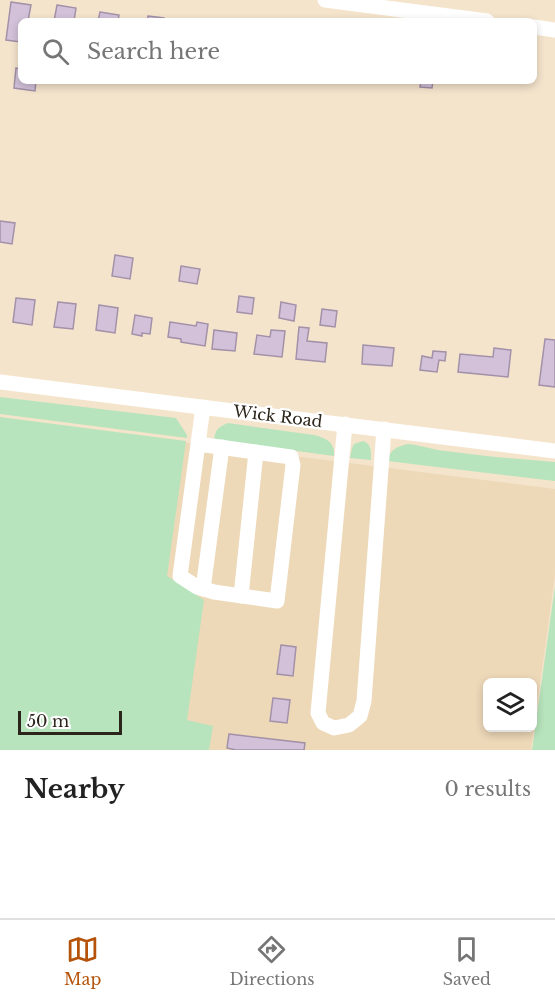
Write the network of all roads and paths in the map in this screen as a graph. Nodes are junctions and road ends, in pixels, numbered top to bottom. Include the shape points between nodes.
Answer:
1 (325, 0) edge
2 (464, 18) edge
3 (537, 27) edge
4 (555, 30) edge
5 (0, 382) edge
6 (204, 407) junction
7 (345, 424) junction
8 (384, 429) junction
9 (198, 444) junction
10 (222, 447) junction
11 (555, 451) edge
12 (256, 452) junction
13 (203, 589) junction
14 (241, 596) junction

1 - 2 street
3 - 4 street
5 - 6 street, Wick Road
6 - 7 street, Wick Road
6 - 9 street
7 - 8 street, Wick Road
7 - 8 street via 318,713 323,723 334,728 349,725 360,716 364,701
8 - 11 street, Wick Road
9 - 10 street
9 - 13 street via 180,576
10 - 12 street
10 - 13 street
12 - 14 street
12 - 14 street via 291,457 293,465 278,601
13 - 14 street

